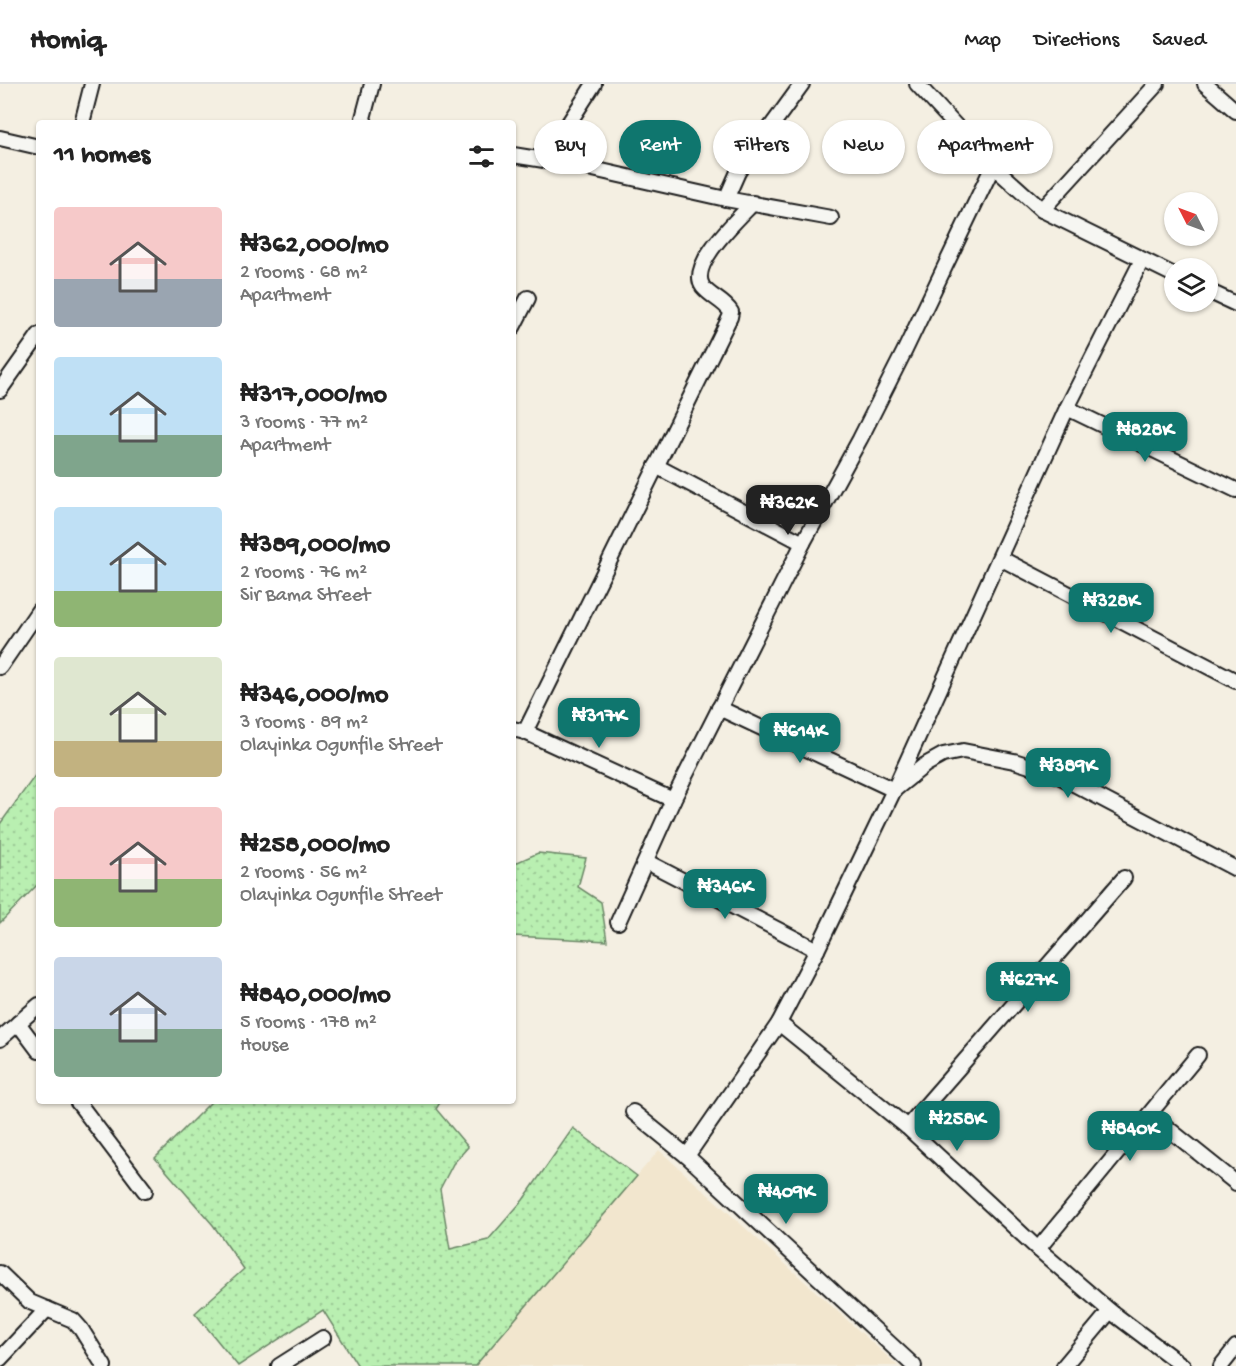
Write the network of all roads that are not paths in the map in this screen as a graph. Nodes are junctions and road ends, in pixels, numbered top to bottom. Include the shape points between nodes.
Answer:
1 (92, 84) edge
2 (372, 84) edge
3 (594, 84) edge
4 (802, 84) edge
5 (1157, 84) edge
6 (1206, 84) edge
7 (921, 85) edge
8 (1236, 111) edge
9 (83, 120) edge
10 (364, 120) edge
11 (571, 120) edge
12 (952, 120) edge
13 (0, 138) edge
14 (36, 146) edge
15 (516, 155) edge
16 (534, 158) edge
17 (607, 172) edge
18 (989, 174) edge
19 (1002, 174) edge
20 (726, 199) junction
21 (753, 203) junction
22 (1042, 210) junction
23 (831, 218) dead end
24 (1142, 260) junction
25 (1164, 271) edge
26 (1218, 296) edge
27 (528, 298) dead end
28 (1236, 304) edge
29 (516, 321) edge
30 (36, 339) edge
31 (0, 390) edge
32 (1067, 408) junction
33 (656, 466) junction
34 (1236, 490) edge
35 (802, 543) junction
36 (1000, 558) junction
37 (36, 614) edge
38 (0, 667) edge
39 (1236, 681) edge
40 (719, 708) junction
41 (519, 731) edge
42 (894, 790) junction
43 (673, 800) junction
44 (647, 862) junction
45 (1236, 869) edge
46 (1125, 878) dead end
47 (618, 922) dead end
48 (817, 950) junction
49 (36, 1008) edge
50 (18, 1023) junction
51 (779, 1023) junction
52 (0, 1039) edge
53 (36, 1047) edge
54 (1198, 1055) dead end
55 (79, 1104) edge
56 (633, 1112) dead end
57 (1150, 1114) junction
58 (908, 1127) junction
59 (687, 1156) junction
60 (1236, 1183) edge
61 (145, 1191) dead end
62 (1038, 1249) junction
63 (0, 1274) edge
64 (47, 1309) junction
65 (1110, 1311) junction
66 (322, 1338) dead end
67 (1236, 1347) edge
68 (0, 1359) edge
69 (104, 1366) edge
70 (279, 1366) edge
71 (915, 1366) edge
72 (1064, 1366) edge
73 (1182, 1366) edge
74 (1221, 1366) edge

1 - 9 street
2 - 10 street
3 - 11 street
4 - 20 street via 738,172
5 - 22 street
6 - 8 street
7 - 12 street
13 - 14 street
15 - 16 street
17 - 20 street
18 - 35 street via 860,439
19 - 22 street
20 - 21 street
21 - 23 street
21 - 33 street via 717,243 699,272 703,287 731,312
22 - 24 street
24 - 25 street
24 - 32 street
26 - 28 street
27 - 29 street
30 - 31 street
32 - 34 street
32 - 36 street
33 - 35 street
33 - 41 street
35 - 40 street
36 - 39 street
36 - 42 street
37 - 38 street
40 - 42 street
40 - 43 street
41 - 43 street
42 - 45 street via 942,755 963,751 1014,761 1055,774
42 - 48 street
43 - 44 street
44 - 47 street
44 - 48 street
46 - 58 street
48 - 51 street
49 - 50 street
50 - 52 street
50 - 53 street
51 - 58 street
51 - 59 street
54 - 57 street
55 - 61 street
56 - 59 street
57 - 60 street
57 - 62 street
58 - 62 street
59 - 71 street
62 - 65 street
63 - 64 street via 30,1302
64 - 68 street
64 - 69 street via 73,1320
65 - 72 street
65 - 73 street
66 - 70 street
67 - 74 street

